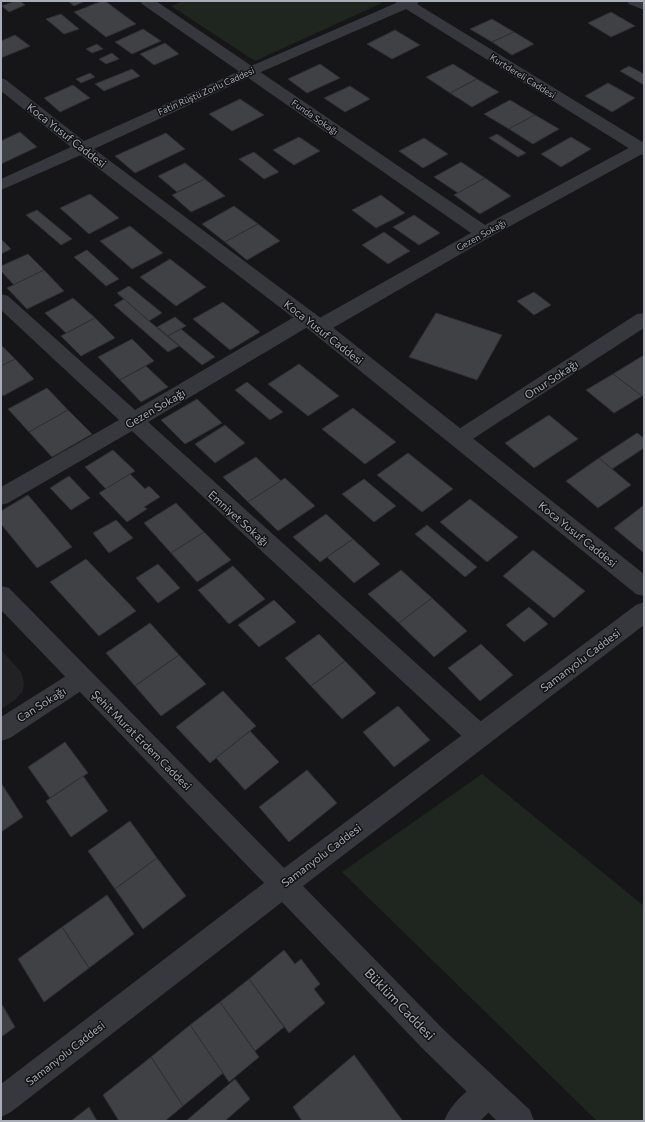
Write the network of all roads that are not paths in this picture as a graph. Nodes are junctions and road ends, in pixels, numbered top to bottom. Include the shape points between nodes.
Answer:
1 (634, 1) edge
2 (153, 2) edge
3 (407, 2) edge
4 (644, 6) edge
5 (249, 72) junction
6 (1, 82) edge
7 (83, 148) junction
8 (643, 148) edge
9 (1, 185) edge
10 (484, 233) junction
11 (1, 300) edge
12 (644, 319) edge
13 (313, 323) junction
14 (133, 421) junction
15 (458, 439) junction
16 (1, 497) edge
17 (644, 587) edge
18 (1, 595) edge
19 (644, 612) edge
20 (82, 678) junction
21 (1, 730) edge
22 (478, 735) junction
23 (284, 884) junction
24 (488, 1094) junction
25 (1, 1102) edge
26 (459, 1121) edge
27 (519, 1121) edge

1 - 4 street
2 - 5 street, Funda Sokağı
3 - 5 street, Fatin Rüştü Zorlu Caddesi
3 - 8 street, Kurtdereli Caddesi
5 - 7 street, Fatin Rüştü Zorlu Caddesi
5 - 10 street, Funda Sokağı
6 - 7 street, Koca Yusuf Caddesi
7 - 9 street, Fatin Rüştü Zorlu Caddesi
7 - 13 street, Koca Yusuf Caddesi
8 - 10 street, Gezen Sokağı
10 - 13 street, Gezen Sokağı
11 - 14 street, Emniyet Sokağı
12 - 15 street, Onur Sokağı
13 - 14 street, Gezen Sokağı
13 - 15 street, Koca Yusuf Caddesi
14 - 16 street, Gezen Sokağı
14 - 22 street, Emniyet Sokağı
15 - 17 street, Koca Yusuf Caddesi
18 - 20 street, Şehit Murat Erdem Caddesi
19 - 22 street, Samanyolu Caddesi
20 - 21 street, Can Sokağı
20 - 23 street, Şehit Murat Erdem Caddesi
22 - 23 street, Samanyolu Caddesi
23 - 24 street, Büklüm Caddesi
23 - 25 street, Samanyolu Caddesi
24 - 26 street
24 - 27 street, Büklüm Caddesi

